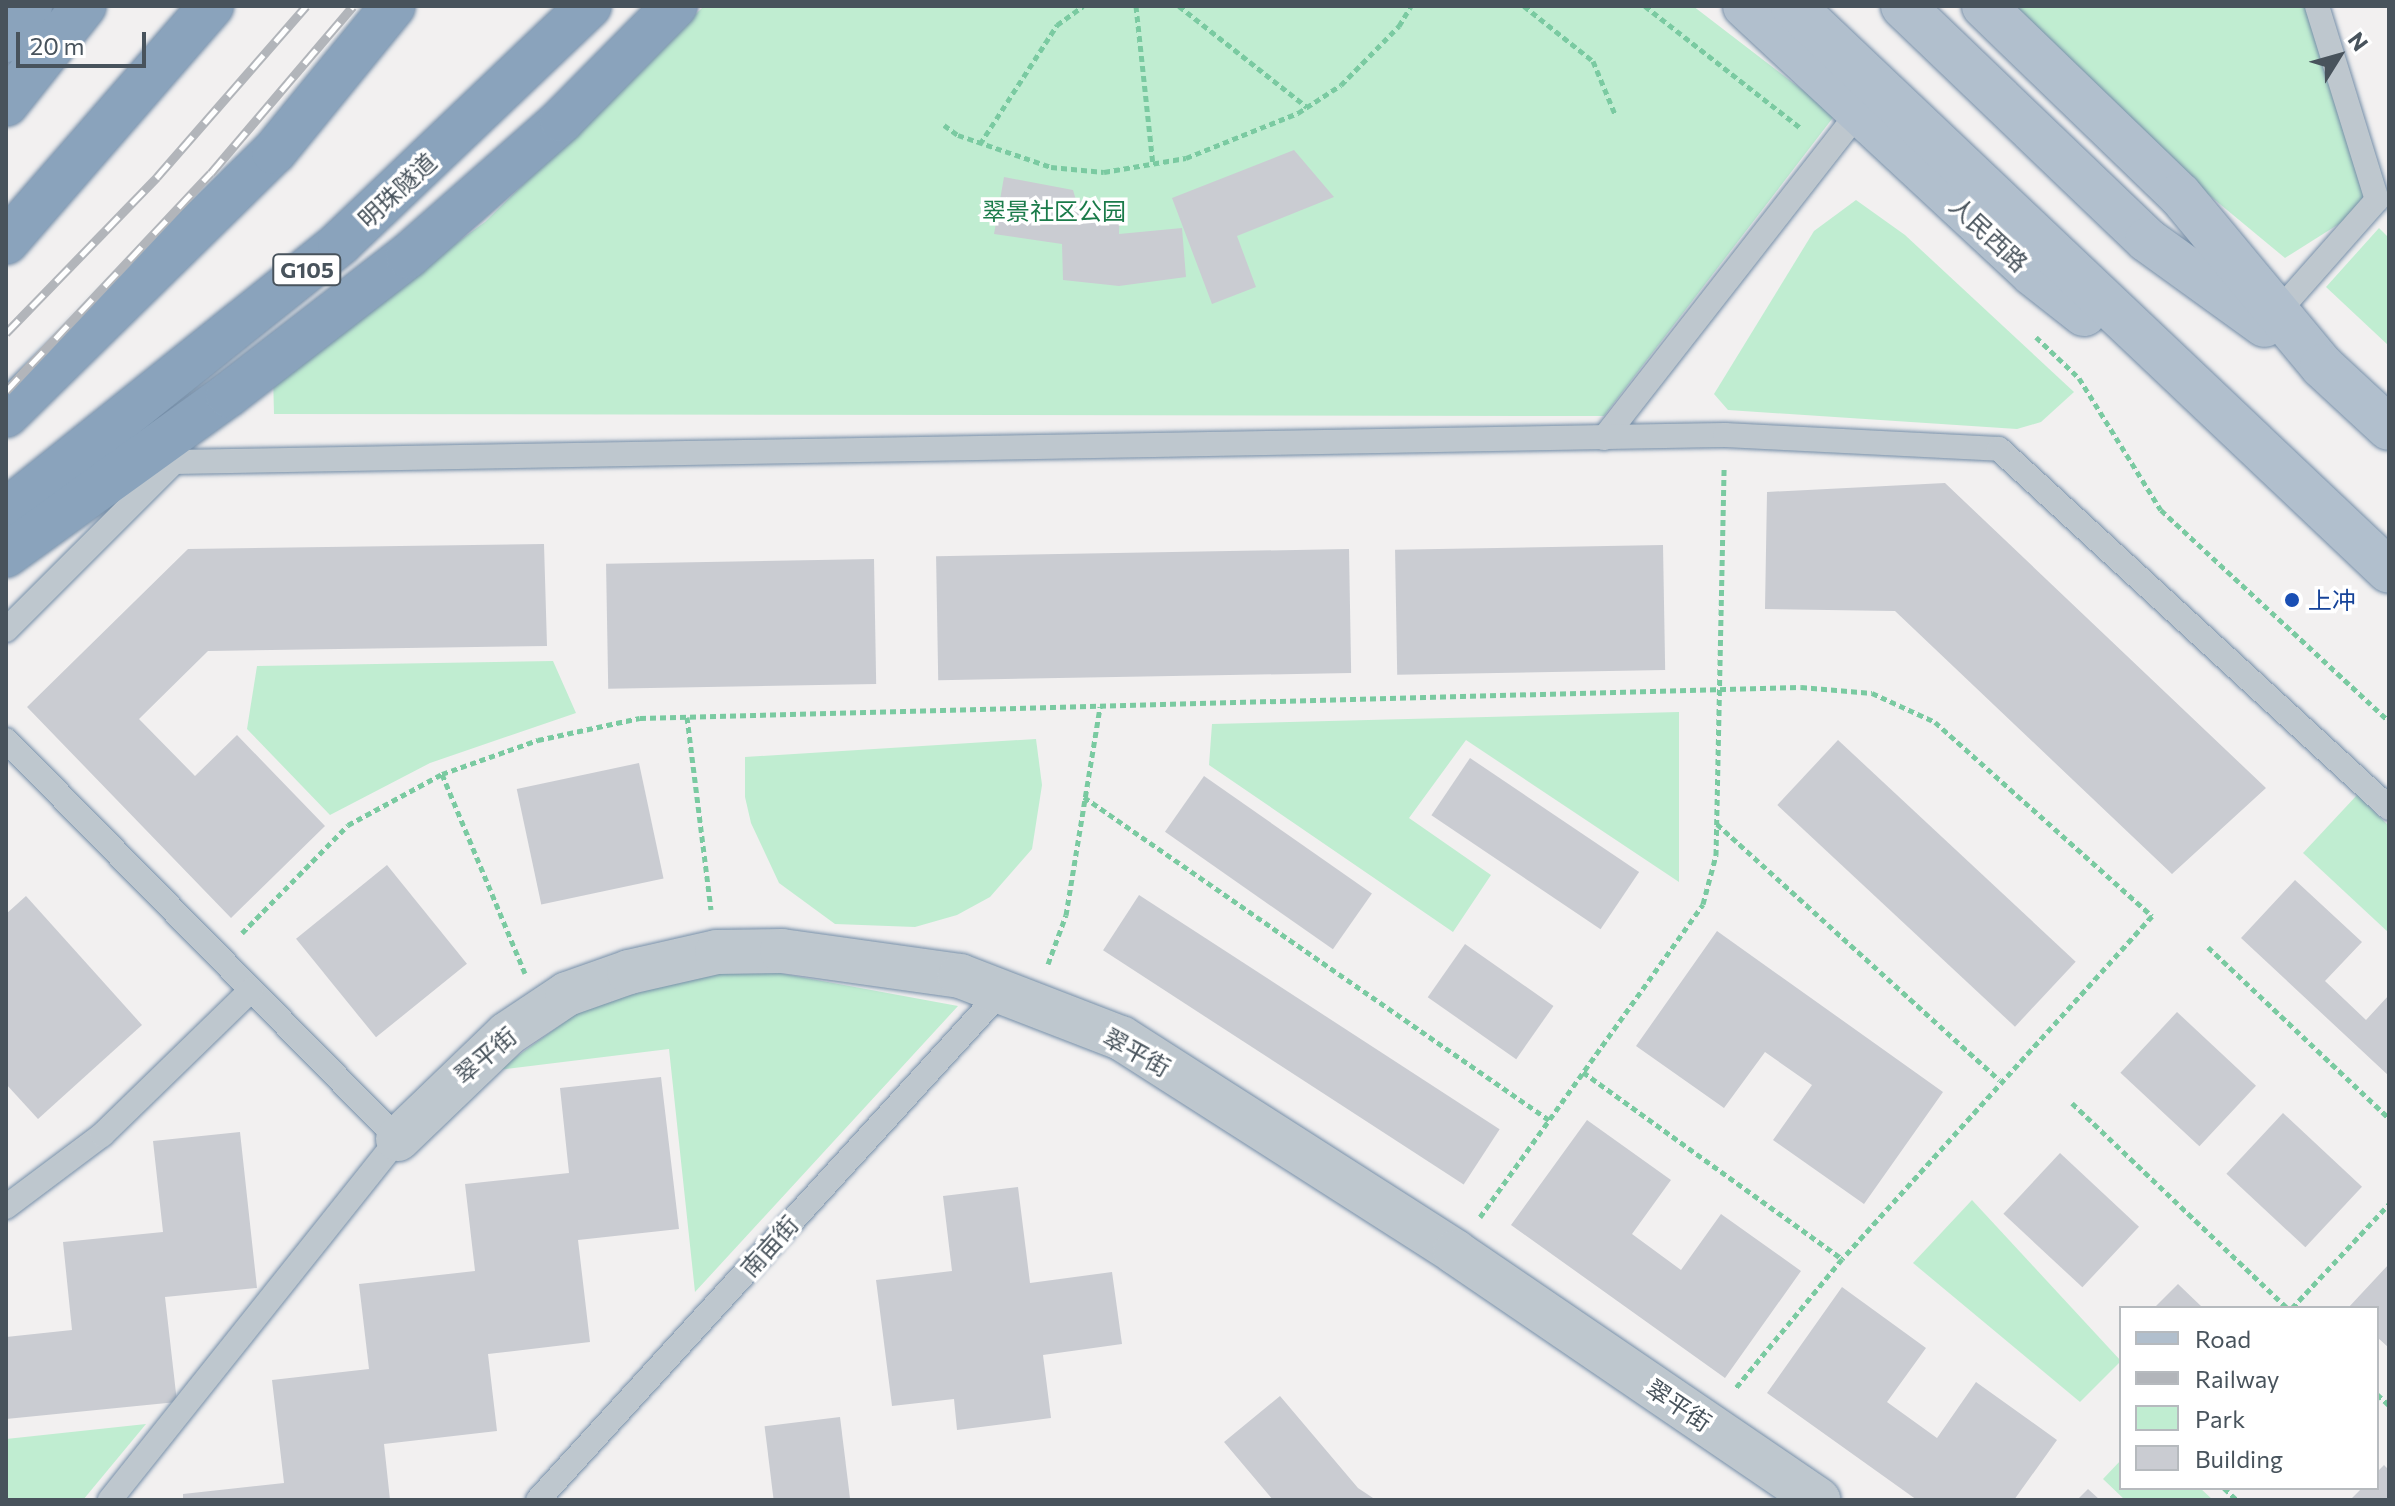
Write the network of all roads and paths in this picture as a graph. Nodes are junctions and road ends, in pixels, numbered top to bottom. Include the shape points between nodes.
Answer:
1 (30, 6) edge
2 (84, 6) edge
3 (211, 6) edge
4 (393, 6) edge
5 (589, 6) edge
6 (675, 6) edge
7 (1083, 6) edge
8 (1136, 6) edge
9 (1179, 6) edge
10 (1411, 6) edge
11 (1524, 6) edge
12 (1645, 6) edge
13 (1745, 6) edge
14 (1793, 6) edge
15 (1903, 6) edge
16 (1984, 6) edge
17 (2317, 6) edge
18 (6, 40) edge
19 (6, 104) edge
20 (1307, 107) junction
21 (1859, 112) junction
22 (1615, 114) dead end
23 (944, 125) dead end
24 (980, 144) junction
25 (1827, 150) junction
26 (1153, 164) junction
27 (6, 242) edge
28 (2276, 314) junction
29 (2024, 326) dead end
30 (2322, 366) junction
31 (6, 415) edge
32 (2389, 428) edge
33 (1725, 435) junction
34 (1604, 438) junction
35 (2250, 442) junction
36 (6, 511) edge
37 (6, 555) edge
38 (2389, 571) edge
39 (6, 630) edge
40 (1716, 691) junction
41 (1100, 707) junction
42 (687, 717) junction
43 (2389, 721) edge
44 (6, 740) edge
45 (442, 774) junction
46 (1084, 797) junction
47 (2389, 808) edge
48 (1716, 823) junction
49 (2208, 947) dead end
50 (717, 952) junction
51 (218, 956) junction
52 (251, 990) junction
53 (1017, 998) junction
54 (541, 1011) junction
55 (1583, 1072) junction
56 (1999, 1080) junction
57 (2072, 1103) dead end
58 (2389, 1118) edge
59 (1549, 1120) junction
60 (398, 1139) junction
61 (2389, 1204) edge
62 (6, 1207) edge
63 (1455, 1252) junction
64 (1842, 1259) junction
65 (2288, 1306) edge
66 (2292, 1306) edge
67 (1707, 1424) junction
68 (110, 1500) edge
69 (538, 1500) edge
70 (1819, 1500) edge

1 - 18 highway
2 - 19 highway
3 - 27 highway
4 - 31 highway via 274,152
5 - 36 highway, 明珠隧道 / G105 via 340,243
6 - 37 highway via 562,120 408,256 228,395
7 - 24 path via 1057,25
8 - 26 path
9 - 20 path
10 - 20 path via 1399,26 1341,85
11 - 22 path via 1593,61
12 - 25 path
13 - 21 main road, 人民西路
14 - 35 main road, 人民西路
15 - 30 main road via 2147,240
16 - 28 main road via 2180,195
17 - 28 lane via 2377,200
20 - 26 path via 1247,135
21 - 25 lane
21 - 35 main road, 人民西路 via 2033,274
23 - 24 path
24 - 26 path via 1051,167 1104,172
25 - 34 lane
28 - 30 main road
29 - 43 path via 2079,378 2161,510
30 - 32 main road
33 - 34 lane
33 - 40 path
33 - 47 lane via 1999,449
34 - 39 lane via 174,462
35 - 38 main road, 人民西路
40 - 41 path
40 - 48 path
40 - 56 path via 1801,687 1872,693 1935,722 2152,916
41 - 42 path
41 - 46 path
42 - 45 path via 640,718 538,740
42 - 50 path
44 - 51 lane
45 - 51 path via 348,825
45 - 54 path
46 - 53 path via 1066,915
46 - 59 path
48 - 55 path via 1716,855 1703,904
48 - 56 path
49 - 58 path
50 - 53 street, 翠平街 via 782,951 960,976
50 - 54 street, 翠平街 via 629,972 567,994
51 - 52 lane
52 - 60 lane
52 - 62 lane via 102,1135
53 - 63 street, 翠平街 via 1121,1038
53 - 69 lane, 南亩街
54 - 60 street, 翠平街 via 485,1054
55 - 59 path
55 - 64 path
56 - 64 path
57 - 65 path
59 - 63 path
60 - 68 lane
61 - 66 path
63 - 67 street, 翠平街
64 - 67 path
67 - 70 street, 翠平街

